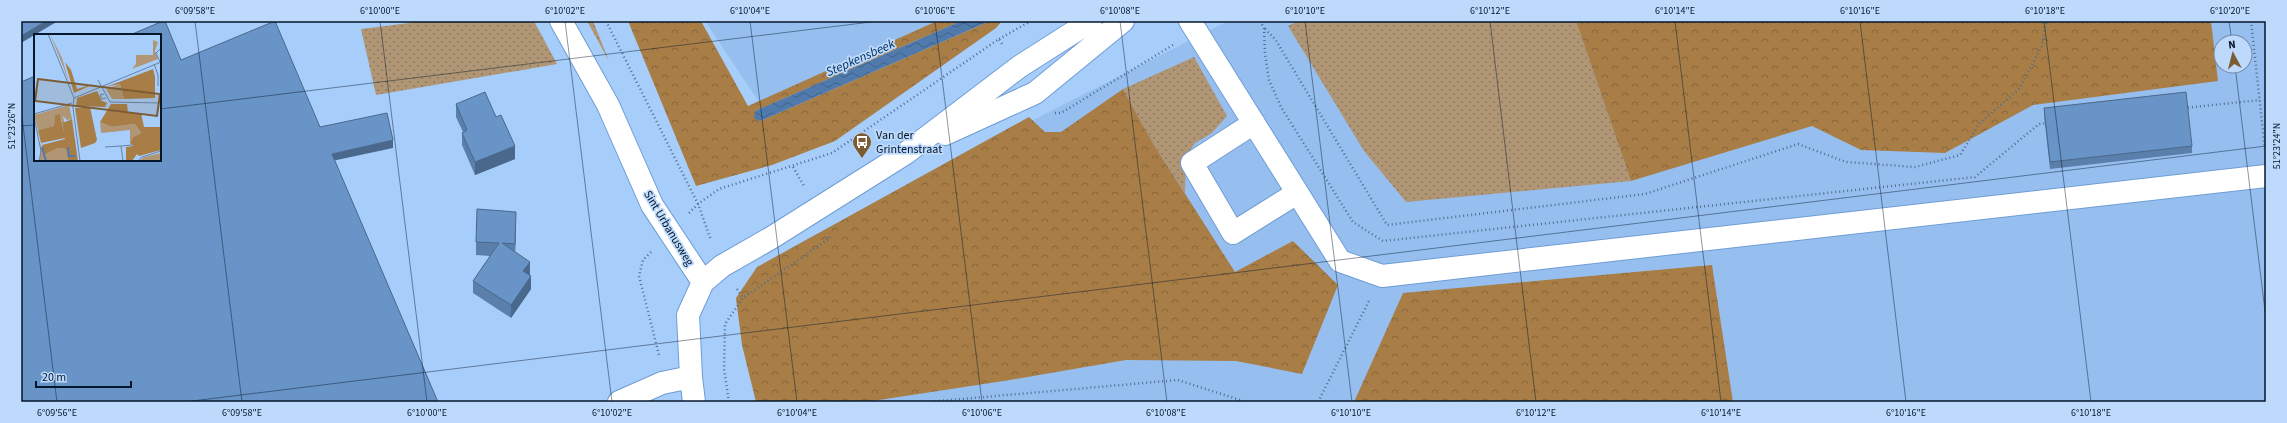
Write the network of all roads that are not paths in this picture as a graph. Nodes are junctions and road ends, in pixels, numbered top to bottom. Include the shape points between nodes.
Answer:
1 (561, 21) edge
2 (1092, 21) edge
3 (1123, 21) edge
4 (1193, 26) edge
5 (1254, 123) junction
6 (906, 153) junction
7 (2266, 176) edge
8 (1297, 193) junction
9 (703, 282) junction
10 (690, 377) junction
11 (619, 402) edge
12 (694, 402) edge

1 - 9 street, Sint Urbanusweg via 608,105 652,204
2 - 6 street via 1019,67
3 - 6 street via 1035,93
4 - 5 street
5 - 8 street
5 - 8 street via 1192,163 1233,233
6 - 9 street via 722,266
7 - 8 street via 1382,276 1340,261
9 - 10 street via 688,315
10 - 11 street via 662,383
10 - 12 street

